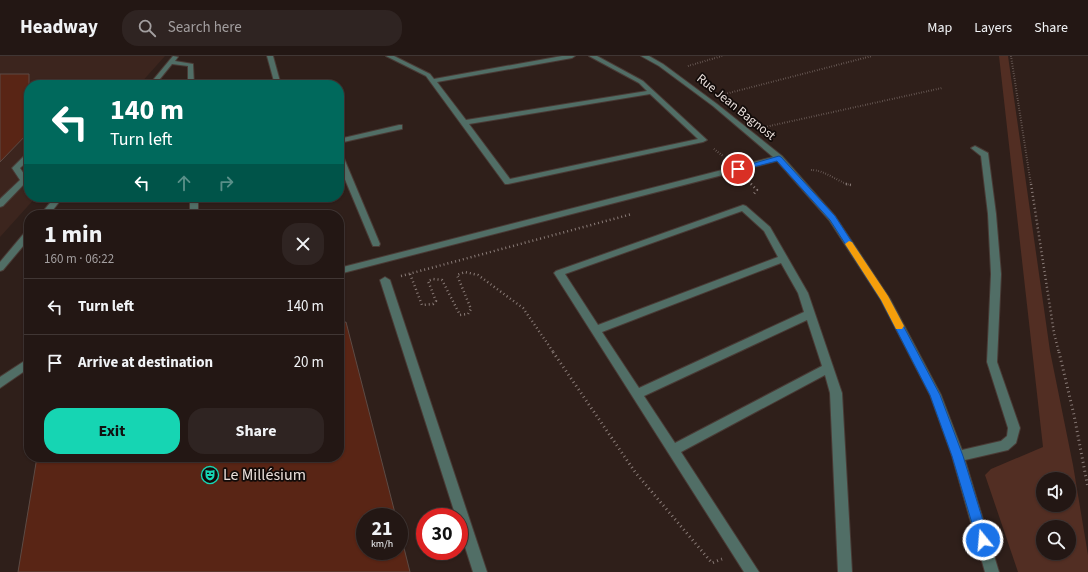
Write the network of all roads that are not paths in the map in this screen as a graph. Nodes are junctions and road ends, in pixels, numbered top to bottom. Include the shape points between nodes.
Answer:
1 (176, 56) edge
2 (270, 56) edge
3 (389, 56) edge
4 (572, 56) edge
5 (592, 56) edge
6 (644, 56) edge
7 (170, 62) junction
8 (156, 80) edge
9 (191, 80) edge
10 (277, 80) edge
11 (432, 81) junction
12 (652, 92) junction
13 (463, 122) junction
14 (399, 127) dead end
15 (344, 140) edge
16 (975, 148) dead end
17 (779, 158) junction
18 (24, 161) edge
19 (344, 168) edge
20 (24, 180) edge
21 (24, 180) edge
22 (55, 202) edge
23 (0, 204) edge
24 (48, 210) edge
25 (24, 239) edge
26 (376, 244) dead end
27 (784, 258) junction
28 (0, 268) edge
29 (344, 270) edge
30 (385, 280) dead end
31 (810, 314) junction
32 (596, 330) junction
33 (24, 366) edge
34 (828, 368) junction
35 (0, 383) edge
36 (637, 394) junction
37 (674, 450) junction
38 (958, 456) junction
39 (480, 572) edge
40 (752, 572) edge
41 (845, 572) edge
42 (992, 572) edge

1 - 7 street
2 - 10 street
3 - 11 street via 428,76
4 - 11 street
5 - 12 street via 641,82
6 - 17 street, Rue Jean Bagnost via 661,65 715,105
7 - 8 street
7 - 9 street via 191,65
11 - 13 street
12 - 13 street
12 - 13 street via 703,140 508,182
14 - 15 street
16 - 38 street via 985,155 992,214 996,274 992,362 1014,428 1012,439 1004,446
17 - 29 street
17 - 38 street, Rue Jean Bagnost via 832,218 885,299 935,395
18 - 21 street via 16,168
19 - 26 street
20 - 23 street
22 - 24 street
25 - 28 street
27 - 31 street via 803,293
27 - 32 street
27 - 32 street via 767,229 743,208 559,274
30 - 39 street
31 - 34 street
31 - 36 street
32 - 36 street
33 - 35 street
34 - 37 street
34 - 41 street via 836,393
36 - 37 street
37 - 40 street
38 - 42 street, Rue Jean Bagnost

